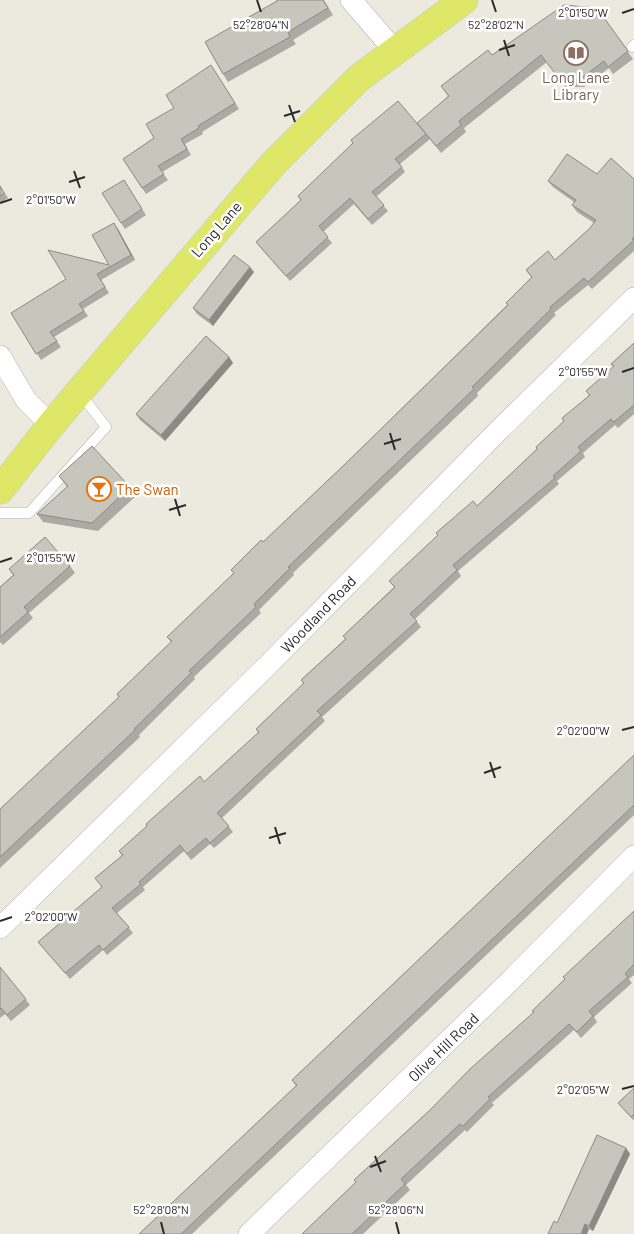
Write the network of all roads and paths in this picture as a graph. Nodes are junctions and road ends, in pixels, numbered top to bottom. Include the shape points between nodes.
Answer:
1 (351, 0) edge
2 (464, 0) edge
3 (394, 50) junction
4 (634, 298) edge
5 (0, 356) edge
6 (80, 392) junction
7 (51, 425) junction
8 (0, 490) edge
9 (0, 514) edge
10 (634, 856) edge
11 (0, 928) edge
12 (249, 1234) edge

1 - 3 street
2 - 3 main road, Long Lane
3 - 6 main road, Long Lane via 359,78 273,164
4 - 11 street, Woodland Road
5 - 7 street via 26,400
6 - 7 main road, Long Lane
6 - 9 lane via 106,427 29,512
7 - 8 main road, Long Lane
10 - 12 street, Olive Hill Road

